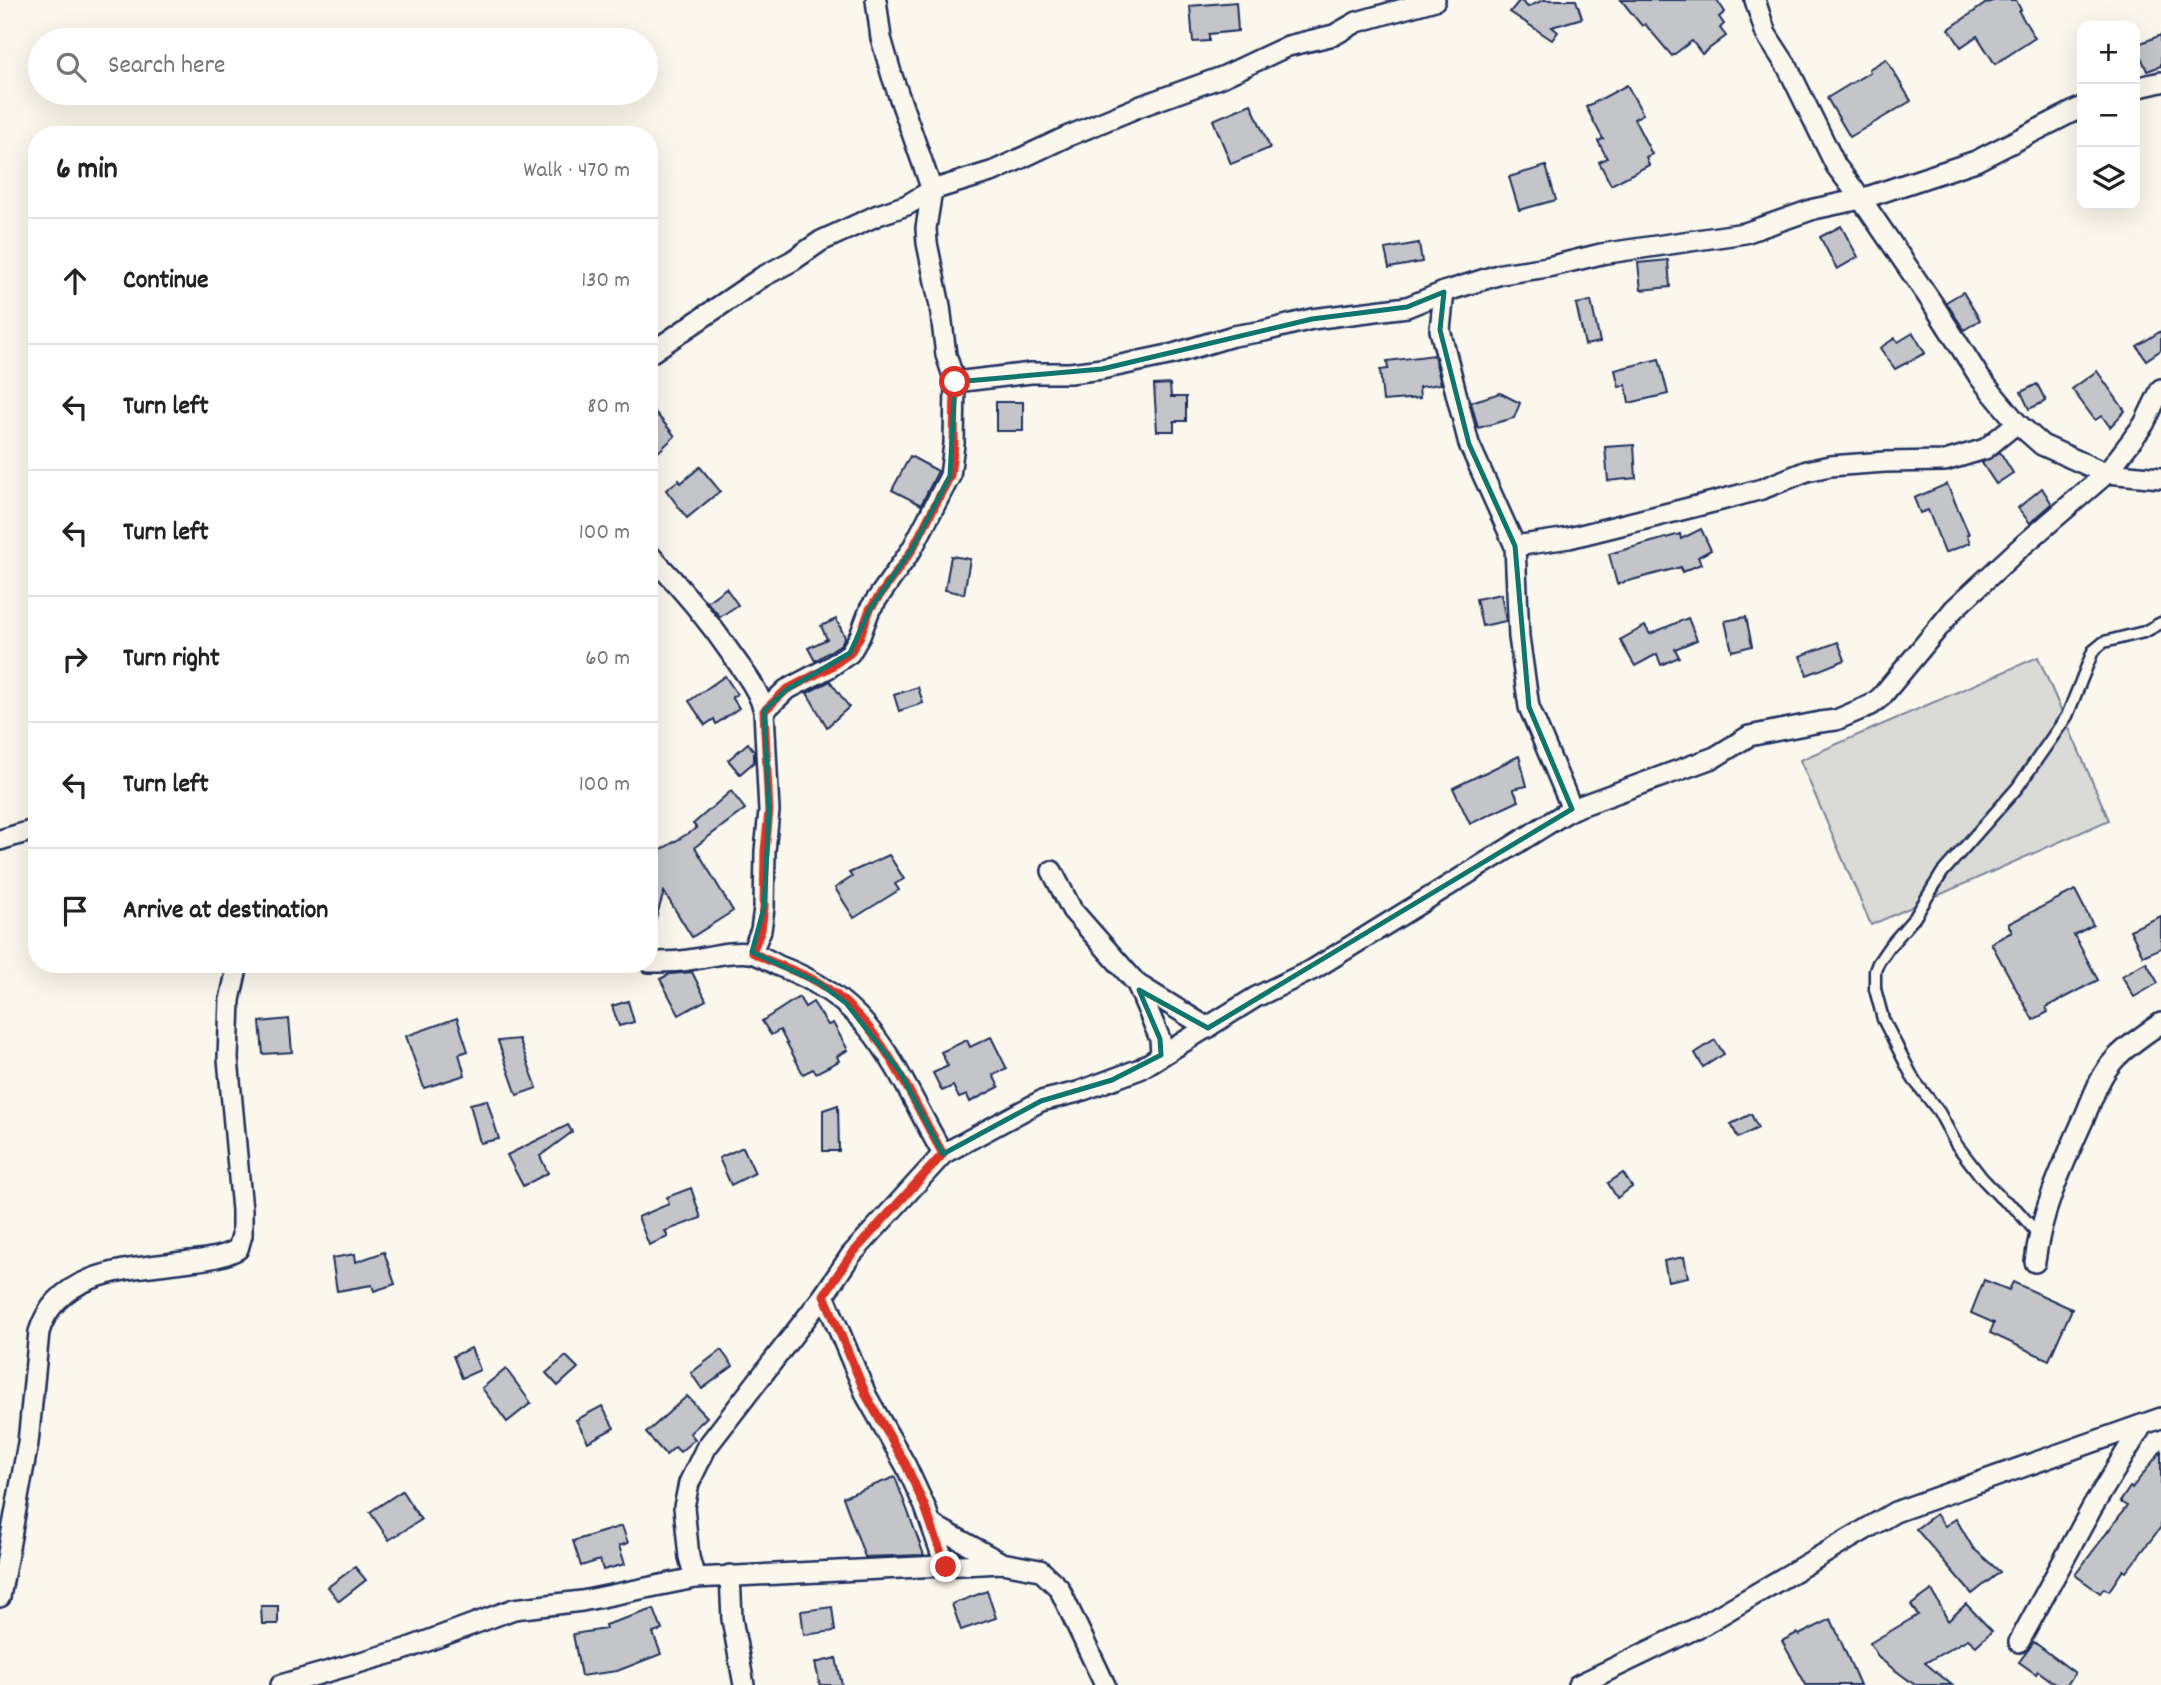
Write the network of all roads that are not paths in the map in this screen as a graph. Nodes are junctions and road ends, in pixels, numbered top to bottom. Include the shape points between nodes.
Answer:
1 (876, 0) edge
2 (1435, 0) edge
3 (1755, 0) edge
4 (2161, 82) edge
5 (2140, 87) edge
6 (2077, 110) edge
7 (932, 190) junction
8 (1861, 199) junction
9 (1444, 292) junction
10 (658, 348) edge
11 (955, 382) junction
12 (2161, 389) edge
13 (2017, 423) junction
14 (2107, 473) junction
15 (2161, 478) edge
16 (1515, 546) junction
17 (658, 563) edge
18 (2161, 623) edge
19 (764, 711) junction
20 (1572, 809) junction
21 (28, 832) edge
22 (0, 840) edge
23 (1052, 871) dead end
24 (752, 952) junction
25 (658, 962) edge
26 (236, 973) edge
27 (1137, 984) junction
28 (2161, 1023) edge
29 (1208, 1027) junction
30 (1161, 1055) junction
31 (943, 1154) junction
32 (2038, 1234) junction
33 (2035, 1262) dead end
34 (824, 1295) junction
35 (2161, 1418) edge
36 (2139, 1426) junction
37 (933, 1525) junction
38 (1003, 1563) junction
39 (946, 1567) junction
40 (730, 1575) junction
41 (695, 1578) junction
42 (0, 1597) edge
43 (2019, 1642) dead end
44 (1607, 1680) edge
45 (281, 1685) edge
46 (744, 1685) edge
47 (1105, 1685) edge
48 (1578, 1685) edge

1 - 7 street via 892,76
2 - 7 street via 1289,46 994,171
3 - 8 street via 1766,34 1788,68 1836,166
4 - 5 street
6 - 8 street via 1976,161
7 - 10 street via 908,205 821,241
7 - 11 street via 927,243
8 - 9 street via 1814,209 1745,233 1601,254 1501,274
8 - 13 street via 1980,378
9 - 11 street via 1408,307 1312,319 1102,369
9 - 16 street via 1440,330 1469,444
11 - 19 street via 950,476 912,550 870,609 850,653 786,690
12 - 14 street via 2144,424
13 - 14 street via 2042,445
13 - 16 street via 1985,449 1945,461 1830,466 1731,497 1569,538
14 - 15 street
14 - 20 street via 1954,609 1871,705 1836,720 1749,736 1715,757
16 - 20 street via 1519,637 1529,707
17 - 19 street via 713,627 760,695
18 - 32 lane via 2104,642 2093,651 2067,716 2017,788 1942,873 1875,971 1883,1018 1910,1073 1982,1178
19 - 24 street via 769,811 764,908
20 - 29 street via 1314,968
21 - 22 street
23 - 27 street via 1072,910
24 - 25 street
24 - 31 street via 820,983 846,1003 878,1037
26 - 42 street via 228,1059 242,1210 238,1249 206,1259 97,1277 66,1290 51,1305 38,1332 28,1443
27 - 29 street
27 - 30 street via 1160,1039
28 - 32 street via 2130,1045 2105,1073 2071,1143
29 - 30 street
30 - 31 street via 1112,1080 1041,1101
31 - 34 street via 851,1255
32 - 33 street
34 - 37 street via 867,1397
34 - 41 street via 706,1448 694,1472 685,1497 684,1524
35 - 36 street
36 - 43 street
36 - 44 street via 1895,1512
37 - 38 street
37 - 39 street
38 - 39 street
38 - 47 street via 1040,1570 1059,1588
39 - 40 street
40 - 41 street
40 - 46 street via 732,1619
41 - 45 street via 582,1601 514,1609 403,1650
44 - 48 street

